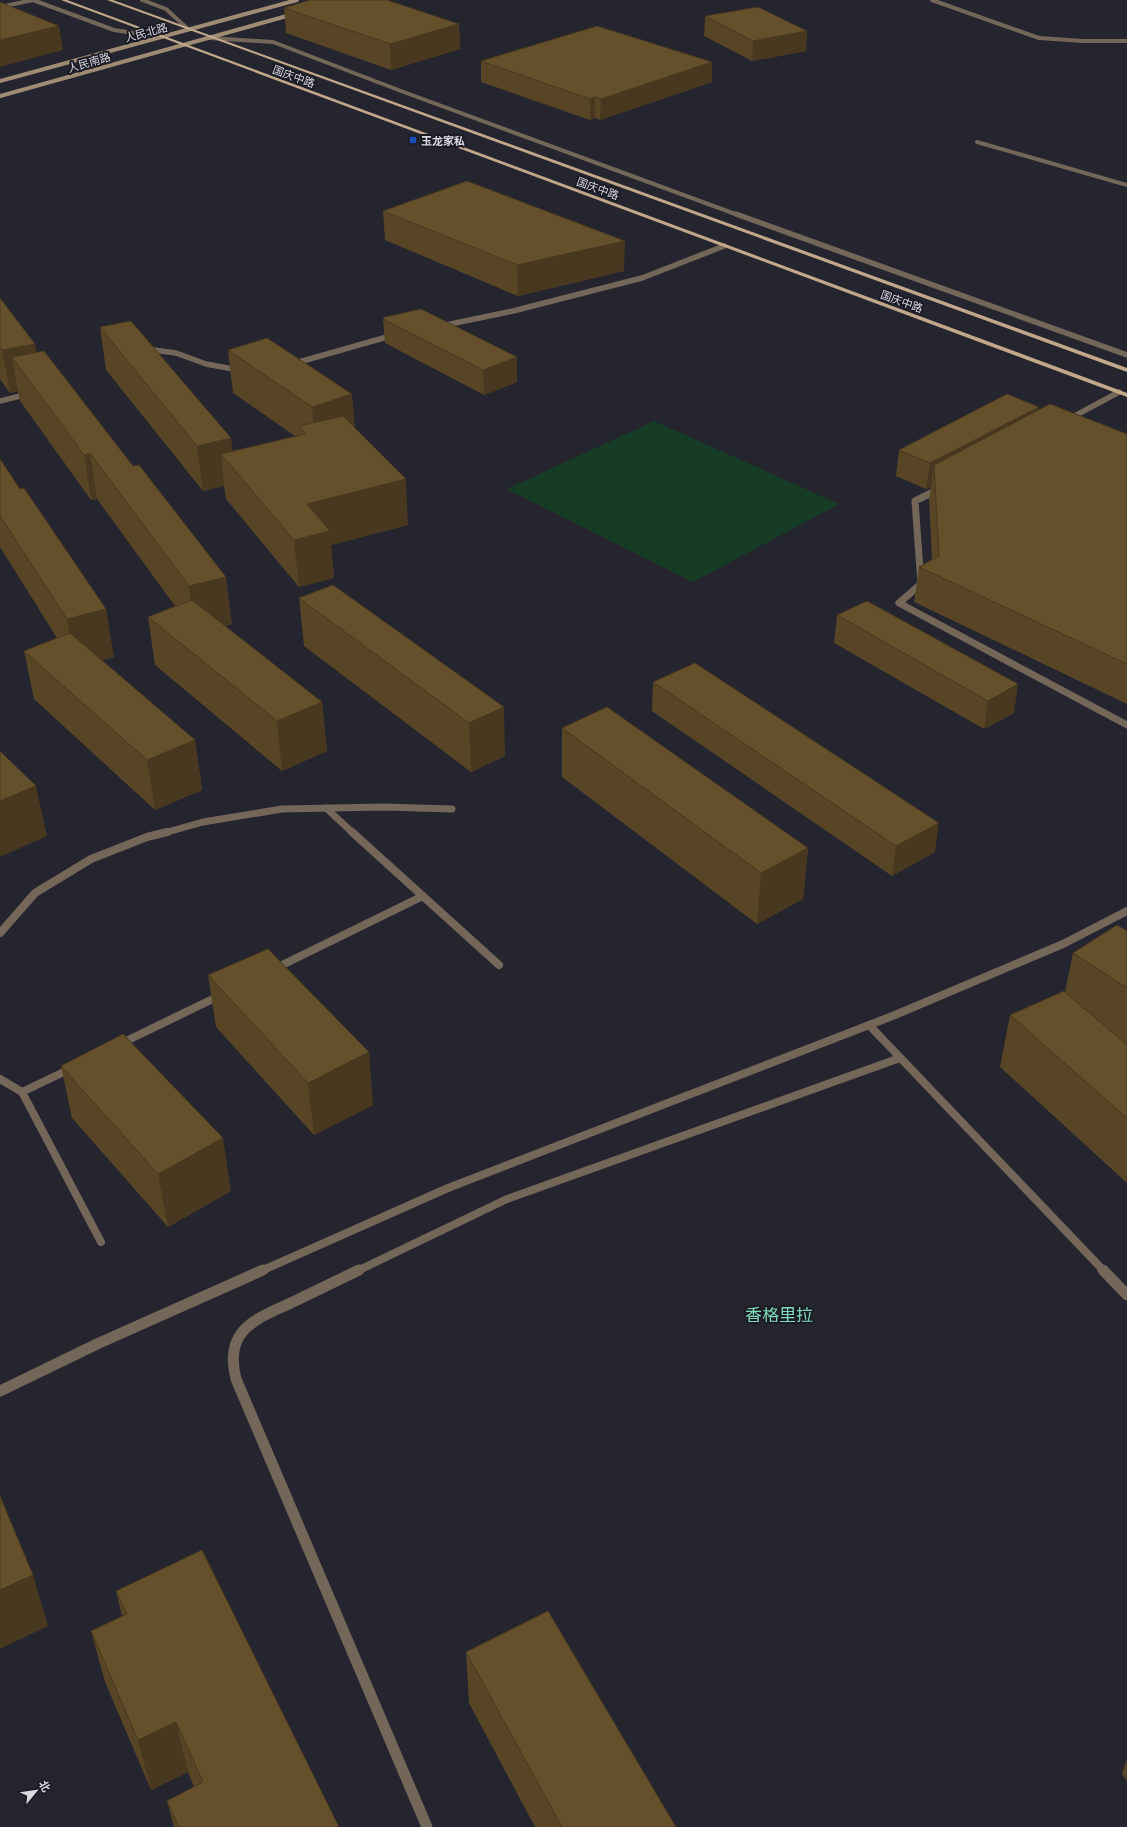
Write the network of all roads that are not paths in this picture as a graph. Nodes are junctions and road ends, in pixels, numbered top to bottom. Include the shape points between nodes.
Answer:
1 (33, 0) edge
2 (63, 0) edge
3 (109, 0) edge
4 (142, 0) edge
5 (297, 0) edge
6 (932, 0) edge
7 (0, 7) edge
8 (300, 13) edge
9 (188, 29) junction
10 (161, 37) junction
11 (210, 38) junction
12 (1127, 41) edge
13 (182, 45) junction
14 (0, 81) edge
15 (0, 96) edge
16 (977, 142) dead end
17 (1127, 184) edge
18 (724, 246) junction
19 (434, 327) edge
20 (403, 333) edge
21 (139, 347) edge
22 (1127, 355) edge
23 (284, 367) edge
24 (1127, 370) edge
25 (243, 371) edge
26 (35, 392) edge
27 (1119, 392) junction
28 (1127, 394) edge
29 (0, 401) edge
30 (1063, 422) edge
31 (944, 486) edge
32 (1127, 725) edge
33 (326, 808) junction
34 (452, 809) dead end
35 (423, 896) junction
36 (1127, 911) edge
37 (0, 932) edge
38 (499, 965) dead end
39 (265, 973) edge
40 (230, 991) edge
41 (869, 1026) junction
42 (115, 1047) edge
43 (900, 1058) junction
44 (79, 1064) edge
45 (0, 1079) edge
46 (22, 1092) junction
47 (101, 1242) dead end
48 (1127, 1295) edge
49 (0, 1391) edge
50 (427, 1827) edge

1 - 7 street
1 - 10 street via 114,30
2 - 10 main road, 国庆中路
3 - 9 main road, 国庆中路
4 - 9 street via 166,9
5 - 9 main road, 人民北路
6 - 12 street via 1039,38 1083,42
8 - 11 main road, 人民北路
9 - 10 main road, 人民北路
9 - 11 main road, 国庆中路
10 - 13 main road, 国庆中路
10 - 14 main road, 人民北路
11 - 13 main road, 人民北路
11 - 22 street via 273,42 682,195
11 - 24 main road, 国庆中路
13 - 15 main road, 人民南路
13 - 18 main road, 国庆中路
16 - 17 street
18 - 19 street via 642,278 513,311
18 - 27 main road, 国庆中路
20 - 23 street
21 - 25 street via 176,353 206,364
26 - 29 street
27 - 28 main road, 国庆中路
27 - 30 street
31 - 32 street via 916,501 921,584 899,603
33 - 34 street
33 - 35 street
33 - 37 street via 274,810 203,822 147,837 91,859 35,893
35 - 38 street
35 - 39 street
36 - 41 street via 1063,944
40 - 42 street
41 - 43 street
41 - 49 street via 448,1188 97,1344
43 - 48 street
43 - 50 street via 507,1199 253,1321 241,1334 234,1348 231,1364 236,1379
44 - 46 street
45 - 46 street
46 - 47 street

